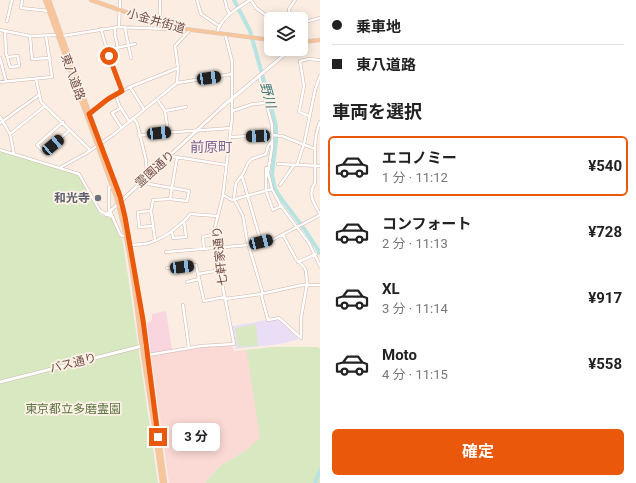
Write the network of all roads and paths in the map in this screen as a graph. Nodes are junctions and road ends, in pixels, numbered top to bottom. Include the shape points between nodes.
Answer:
1 (12, 0) edge
2 (22, 0) edge
3 (45, 0) edge
4 (49, 0) edge
5 (91, 0) edge
6 (120, 0) edge
7 (160, 0) edge
8 (197, 0) edge
9 (225, 0) edge
10 (250, 0) edge
11 (296, 0) edge
12 (98, 1) edge
13 (120, 10) junction
14 (49, 11) junction
15 (289, 12) edge
16 (230, 14) junction
17 (264, 14) edge
18 (320, 18) edge
19 (7, 21) dead end
20 (308, 21) edge
21 (160, 24) junction
22 (115, 27) junction
23 (119, 27) junction
24 (125, 27) junction
25 (169, 27) junction
26 (219, 27) junction
27 (101, 29) junction
28 (0, 30) edge
29 (190, 30) junction
30 (5, 32) junction
31 (217, 33) junction
32 (224, 33) junction
33 (30, 36) junction
34 (46, 36) junction
35 (60, 36) junction
36 (264, 38) edge
37 (320, 40) edge
38 (308, 41) edge
39 (135, 44) dead end
40 (128, 45) junction
41 (118, 48) junction
42 (107, 50) junction
43 (283, 56) edge
44 (7, 57) junction
45 (0, 58) edge
46 (50, 58) junction
47 (131, 58) dead end
48 (320, 60) edge
49 (178, 68) junction
50 (232, 74) junction
51 (259, 76) junction
52 (320, 76) edge
53 (36, 78) junction
54 (6, 81) junction
55 (0, 82) edge
56 (177, 83) junction
57 (130, 87) junction
58 (122, 91) junction
59 (39, 95) junction
60 (116, 95) junction
61 (157, 99) junction
62 (232, 100) junction
63 (266, 103) junction
64 (45, 106) junction
65 (186, 107) dead end
66 (121, 108) junction
67 (144, 109) junction
68 (232, 111) junction
69 (165, 112) junction
70 (89, 114) junction
71 (309, 116) junction
72 (0, 117) edge
73 (133, 118) junction
74 (129, 121) junction
75 (1, 122) edge
76 (63, 122) junction
77 (320, 122) edge
78 (121, 127) junction
79 (231, 128) junction
80 (70, 130) junction
81 (198, 130) junction
82 (168, 132) junction
83 (10, 134) junction
84 (272, 135) junction
85 (139, 136) junction
86 (230, 137) junction
87 (272, 140) junction
88 (304, 144) junction
89 (98, 145) junction
90 (315, 149) junction
91 (0, 150) edge
92 (90, 150) junction
93 (14, 154) junction
94 (170, 156) junction
95 (177, 158) junction
96 (278, 164) dead end
97 (296, 165) junction
98 (227, 166) junction
99 (316, 166) junction
100 (320, 166) edge
101 (60, 168) junction
102 (269, 168) junction
103 (147, 176) junction
104 (242, 176) junction
105 (149, 184) dead end
106 (112, 185) junction
107 (280, 185) dead end
108 (172, 188) junction
109 (272, 189) junction
110 (266, 191) junction
111 (223, 196) junction
112 (248, 196) junction
113 (234, 198) junction
114 (170, 199) junction
115 (121, 200) junction
116 (118, 204) junction
117 (281, 206) junction
118 (100, 211) junction
119 (110, 211) junction
120 (151, 211) junction
121 (320, 214) edge
122 (106, 215) junction
123 (217, 216) junction
124 (113, 217) junction
125 (184, 220) junction
126 (153, 226) junction
127 (297, 226) junction
128 (172, 231) junction
129 (216, 234) junction
130 (125, 235) junction
131 (283, 235) junction
132 (155, 240) junction
133 (261, 242) junction
134 (130, 245) junction
135 (249, 245) junction
136 (217, 248) junction
137 (204, 249) junction
138 (166, 252) dead end
139 (316, 254) junction
140 (298, 262) junction
141 (320, 266) edge
142 (166, 268) dead end
143 (220, 270) junction
144 (198, 274) junction
145 (199, 280) junction
146 (186, 282) dead end
147 (307, 284) junction
148 (320, 285) edge
149 (262, 294) junction
150 (225, 298) junction
151 (183, 306) dead end
152 (144, 346) junction
153 (189, 348) junction
154 (147, 354) junction
155 (146, 373) junction
156 (0, 382) edge
157 (164, 483) edge

1 - 19 street
2 - 14 street via 20,8
3 - 14 main road, 東八道路
4 - 35 main road, 東八道路
5 - 12 main road, 小金井街道
6 - 13 street
7 - 21 street
8 - 26 street via 201,14
9 - 16 street
10 - 16 street
10 - 17 street
11 - 15 street
12 - 13 main road, 小金井街道
13 - 21 main road, 小金井街道
13 - 23 street
14 - 35 main road, 東八道路
16 - 26 street
18 - 20 street
21 - 25 main road, 小金井街道
22 - 23 street
22 - 27 street
22 - 41 street
23 - 24 street
24 - 25 street
24 - 40 street
25 - 29 main road, 小金井街道
26 - 31 street
26 - 32 street, 七軒家通り
27 - 35 street
27 - 42 street
28 - 30 street
29 - 31 main road, 小金井街道
29 - 49 street via 175,46
30 - 33 street
30 - 44 street
31 - 32 main road, 小金井街道
32 - 36 main road, 小金井街道
32 - 50 street, 七軒家通り via 231,55
33 - 34 street
33 - 46 street via 32,59
34 - 35 street
34 - 46 street
35 - 70 main road, 東八道路
35 - 89 main road, 東八道路
37 - 38 main road
39 - 40 street
40 - 41 street
40 - 47 street
41 - 42 street
42 - 58 street
43 - 51 street, 霊園通り
44 - 44 street via 10,67 19,66 18,56
45 - 54 street
46 - 53 street via 52,77
48 - 71 street via 300,61 304,86 298,112
49 - 56 street
49 - 57 street
50 - 56 street
50 - 62 street, 七軒家通り
51 - 62 street, 霊園通り
51 - 63 street
52 - 71 street
53 - 54 street
53 - 59 street
54 - 55 street
56 - 61 street
57 - 58 street
57 - 67 street
58 - 60 street
59 - 64 street
59 - 75 street
60 - 66 street
60 - 70 street
61 - 67 street
61 - 69 street
62 - 68 street, 七軒家通り
62 - 81 street, 霊園通り
63 - 68 street via 253,104
63 - 84 street
64 - 76 street
64 - 83 street
65 - 69 street
66 - 74 street
66 - 78 street via 112,114
67 - 73 street
68 - 79 street, 七軒家通り
69 - 82 street
70 - 89 main road, 東八道路
71 - 88 street
72 - 75 street
73 - 74 street
73 - 85 street via 137,123
74 - 78 street
75 - 83 street
76 - 80 street
76 - 80 street via 37,145 44,152
77 - 90 street
78 - 89 street
79 - 81 street
79 - 86 street, 七軒家通り
80 - 92 street
81 - 82 street
81 - 94 street, 霊園通り
82 - 85 street
83 - 93 street
84 - 86 street
84 - 87 street
84 - 88 street
85 - 103 street
86 - 98 street, 七軒家通り
87 - 102 street
87 - 104 street via 266,154 249,162
88 - 90 street
88 - 97 street
89 - 92 street
89 - 106 main road, 東八道路
89 - 115 main road, 東八道路
90 - 99 street
91 - 93 street
92 - 101 street
93 - 101 street
94 - 95 street
94 - 103 street, 霊園通り
95 - 98 street
95 - 108 street
96 - 97 street
97 - 99 street
97 - 107 street
98 - 111 street, 七軒家通り
99 - 100 street
99 - 121 street via 311,196
101 - 118 street via 79,174
102 - 109 street
102 - 110 street via 266,168
103 - 115 street, 霊園通り
104 - 112 street
104 - 113 street via 236,183
105 - 108 street
106 - 116 main road, 東八道路
106 - 119 street via 108,188
108 - 114 street
108 - 114 street via 189,191 187,200
109 - 110 street
109 - 117 street
110 - 112 street
110 - 117 street via 273,210
111 - 113 street via 232,200
111 - 123 street, 七軒家通り
112 - 113 street
112 - 133 street
113 - 135 street via 243,216
114 - 120 street via 153,200
115 - 116 street, 霊園通り
115 - 134 main road, 東八道路
116 - 119 street, 霊園通り
116 - 130 main road, 東八道路
117 - 127 street
118 - 119 street
118 - 122 street
119 - 122 street, 霊園通り
119 - 124 street
120 - 126 street
120 - 126 street via 138,212 139,227
121 - 127 street
122 - 124 street
123 - 125 street via 190,214
123 - 129 street, 七軒家通り
124 - 130 street via 120,234
125 - 128 street
125 - 128 street via 186,237 173,238
126 - 132 street
127 - 131 street
127 - 139 street
128 - 132 street
129 - 136 street, 七軒家通り
129 - 137 street via 203,237
130 - 152 main road, 東八道路
131 - 133 street
131 - 140 street
132 - 134 street
133 - 135 street
134 - 152 main road, 東八道路
135 - 136 street
135 - 149 street
136 - 137 street
136 - 143 street, 七軒家通り
137 - 138 street
139 - 140 street
139 - 141 street
140 - 147 street via 306,271
142 - 144 street via 196,265
143 - 144 street
143 - 150 street, 七軒家通り
144 - 145 street
145 - 146 street
145 - 150 street via 204,301
147 - 148 street
147 - 149 street
147 - 149 street via 301,318 301,338 279,318 268,320
149 - 150 street
150 - 153 street, 七軒家通り via 234,344
151 - 153 street
152 - 154 main road, 東八道路
152 - 155 main road, 東八道路
152 - 156 street, バス通り
153 - 154 street, 七軒家通り
154 - 155 main road
154 - 157 main road, 東八道路
155 - 157 main road, 東八道路

